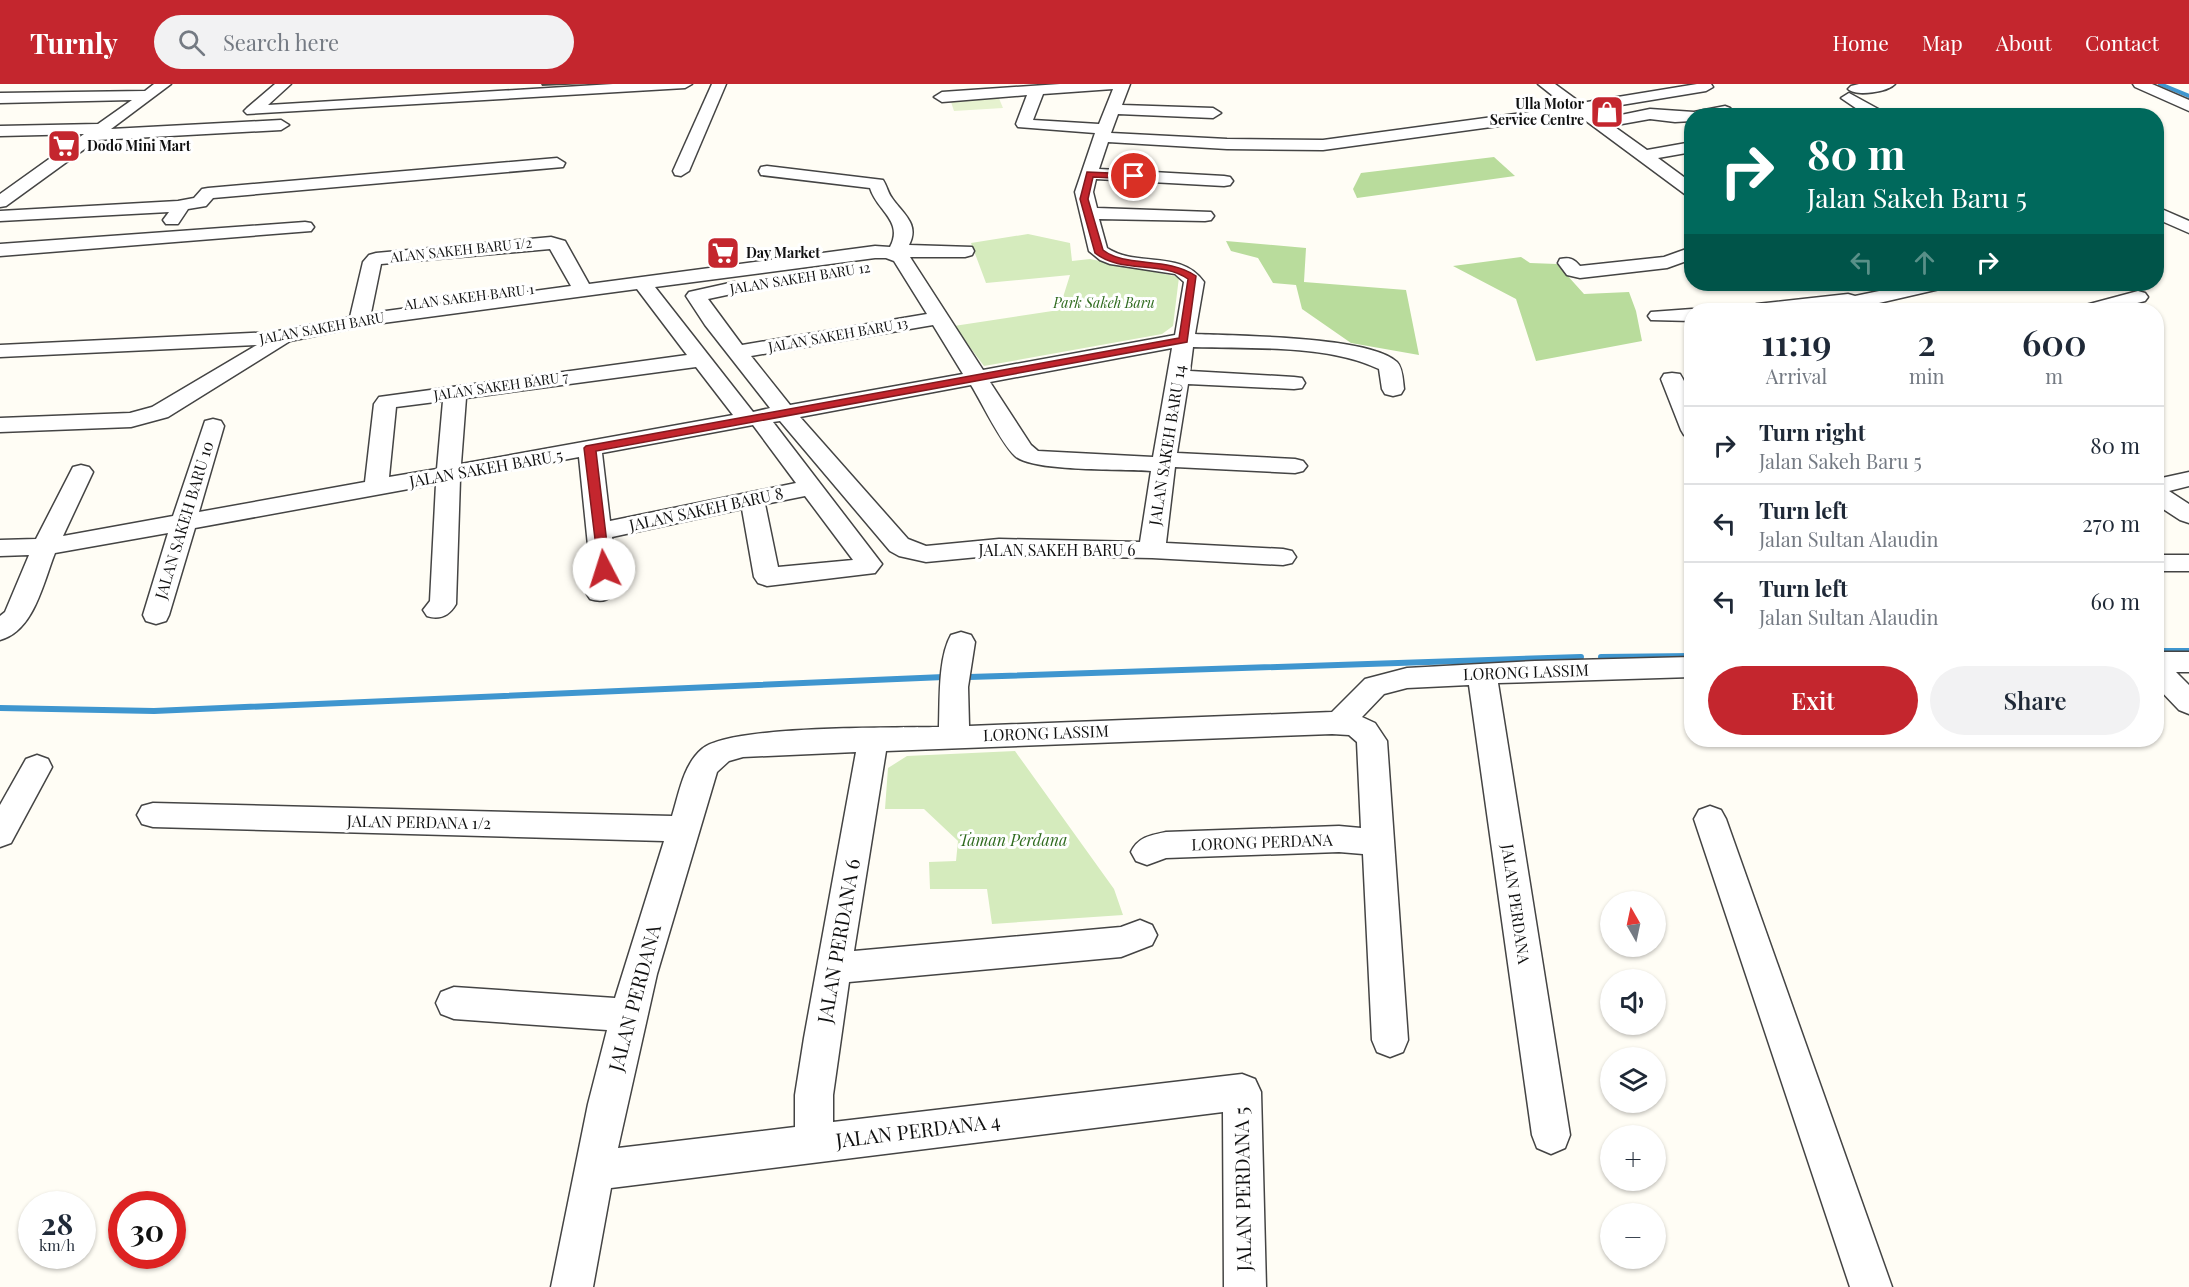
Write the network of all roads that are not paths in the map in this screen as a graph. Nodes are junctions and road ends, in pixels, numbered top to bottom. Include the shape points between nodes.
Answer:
1 (164, 84) edge
2 (284, 84) edge
3 (685, 84) edge
4 (719, 84) edge
5 (1123, 84) edge
6 (1888, 84) edge
7 (2140, 84) edge
8 (1551, 85) edge
9 (1706, 87) dead end
10 (1037, 90) junction
11 (150, 95) junction
12 (942, 97) dead end
13 (0, 98) edge
14 (2189, 106) edge
15 (1868, 108) edge
16 (1114, 109) junction
17 (1579, 109) junction
18 (1213, 113) dead end
19 (1684, 117) edge
20 (296, 123) dead end
21 (1599, 124) junction
22 (0, 131) edge
23 (98, 132) junction
24 (1104, 133) junction
25 (1653, 140) dead end
26 (1684, 148) edge
27 (1670, 151) junction
28 (1644, 156) junction
29 (557, 163) dead end
30 (681, 171) dead end
31 (767, 171) dead end
32 (1089, 174) junction
33 (1224, 181) dead end
34 (1684, 185) edge
35 (23, 186) junction
36 (0, 188) edge
37 (0, 202) edge
38 (178, 206) junction
39 (1088, 213) junction
40 (2164, 215) edge
41 (0, 216) edge
42 (1205, 216) dead end
43 (2188, 226) edge
44 (305, 227) dead end
45 (158, 237) junction
46 (0, 250) edge
47 (965, 251) dead end
48 (899, 256) junction
49 (1684, 256) edge
50 (1567, 263) dead end
51 (642, 283) junction
52 (581, 287) junction
53 (1834, 291) edge
54 (1910, 291) edge
55 (697, 294) joint
56 (2138, 297) dead end
57 (1852, 303) edge
58 (1863, 303) edge
59 (2115, 303) edge
60 (1684, 315) edge
61 (360, 316) junction
62 (1658, 316) dead end
63 (937, 318) junction
64 (289, 334) junction
65 (1184, 340) junction
66 (0, 351) edge
67 (738, 352) junction
68 (701, 360) junction
69 (1177, 377) junction
70 (975, 378) junction
71 (1672, 379) dead end
72 (1294, 383) dead end
73 (1393, 388) dead end
74 (455, 393) junction
75 (1684, 410) edge
76 (786, 414) junction
77 (753, 419) junction
78 (0, 425) edge
79 (213, 426) dead end
80 (590, 448) junction
81 (1163, 461) junction
82 (1295, 466) dead end
83 (81, 472) dead end
84 (448, 475) junction
85 (2189, 479) edge
86 (2164, 484) edge
87 (812, 487) junction
88 (376, 488) junction
89 (2164, 499) edge
90 (752, 500) junction
91 (2189, 515) edge
92 (183, 523) junction
93 (601, 531) junction
94 (45, 547) junction
95 (0, 548) edge
96 (1152, 550) junction
97 (1283, 557) dead end
98 (2164, 563) edge
99 (2189, 563) edge
100 (599, 593) dead end
101 (436, 610) dead end
102 (156, 615) dead end
103 (2, 630) edge
104 (2164, 662) edge
105 (2189, 662) edge
106 (957, 666) dead end
107 (1684, 667) edge
108 (1482, 674) junction
109 (2164, 677) edge
110 (2189, 704) edge
111 (1341, 723) junction
112 (954, 737) junction
113 (873, 740) junction
114 (751, 745) joint
115 (37, 767) dead end
116 (153, 815) dead end
117 (1710, 819) dead end
118 (2, 829) edge
119 (684, 829) junction
120 (1378, 842) junction
121 (1147, 852) dead end
122 (1140, 935) dead end
123 (834, 968) junction
124 (454, 1003) dead end
125 (629, 1015) junction
126 (1390, 1040) dead end
127 (1242, 1092) joint
128 (1551, 1135) dead end
129 (814, 1143) junction
130 (594, 1170) junction
131 (572, 1287) edge
132 (1245, 1287) edge
133 (1870, 1287) edge

1 - 11 street
2 - 3 street via 252,111
4 - 30 street
5 - 10 street
5 - 16 street
6 - 15 street via 1852,93
7 - 14 street
8 - 17 street
9 - 17 street
10 - 12 street
10 - 24 street via 1024,124
11 - 13 street
11 - 23 street
16 - 18 street
16 - 24 street
17 - 21 street
17 - 24 street via 1323,145 1227,144
19 - 21 street via 1646,115
20 - 23 street
21 - 28 street
22 - 23 street
23 - 35 street
24 - 32 street
25 - 27 street
26 - 27 street
27 - 28 street
28 - 34 street
29 - 38 street via 208,193 200,202
31 - 48 street via 877,184 884,202 904,225
32 - 33 street
32 - 39 street via 1084,192
35 - 36 street
35 - 37 street
38 - 41 street
38 - 45 street via 179,211
39 - 42 street
39 - 65 street, JALAN SAKEH BARU 14 via 1098,251 1105,256 1170,267 1193,278
40 - 43 street
44 - 45 street
45 - 46 street
47 - 48 street
48 - 51 street, JALAN SAKEH BARU via 875,252
48 - 55 street, JALAN SAKEH BARU 12
48 - 63 street
49 - 50 street via 1667,262 1580,272
51 - 52 street, JALAN SAKEH BARU
51 - 68 street
52 - 61 street, JALAN SAKEH BARU
52 - 61 street, ALAN SAKEH BARU 1/2 via 558,245 551,243 376,259 372,262
53 - 57 street
54 - 58 street
55 - 67 street, JALAN SAKEH BARU 6 via 699,303
56 - 59 street
60 - 62 street
61 - 64 street, JALAN SAKEH BARU
63 - 67 street, JALAN SAKEH BARU 13
63 - 70 street
64 - 66 street, JALAN SAKEH BARU via 245,340
64 - 78 street via 169,407 145,417
65 - 69 street, JALAN SAKEH BARU 14
65 - 70 street, JALAN SAKEH BARU 5
65 - 73 street, JALAN SAKEH BARU 5 via 1362,355 1389,366
67 - 76 street, JALAN SAKEH BARU 6
68 - 74 street, JALAN SAKEH BARU 7
68 - 77 street
69 - 72 street
69 - 81 street, JALAN SAKEH BARU 14
70 - 76 street, JALAN SAKEH BARU 5
70 - 81 street via 1029,456
71 - 75 street
74 - 84 street
74 - 88 street, JALAN SAKEH BARU 7 via 385,404
76 - 77 street, JALAN SAKEH BARU 5
76 - 96 street, JALAN SAKEH BARU 6 via 899,545 908,550 926,555 999,547
77 - 80 street, JALAN SAKEH BARU 5
77 - 87 street
79 - 92 street, JALAN SAKEH BARU 10
80 - 84 street, JALAN SAKEH BARU 5
80 - 93 street
81 - 82 street
81 - 96 street, JALAN SAKEH BARU 14
83 - 94 street
84 - 88 street, JALAN SAKEH BARU 5
84 - 101 street via 443,604
85 - 86 street
87 - 90 street, JALAN SAKEH BARU 8
87 - 90 street via 867,562 866,567 767,577
88 - 92 street, JALAN SAKEH BARU 5
89 - 91 street
90 - 93 street, JALAN SAKEH BARU 8
92 - 94 street, JALAN SAKEH BARU 5
92 - 102 street, JALAN SAKEH BARU 10
93 - 100 street via 605,588
94 - 95 street, JALAN SAKEH BARU 5
94 - 103 street via 16,617
96 - 97 street, JALAN SAKEH BARU 6
98 - 99 street
104 - 105 street
106 - 112 street
107 - 108 street, LORONG LASSIM
108 - 111 street, LORONG LASSIM via 1407,678 1375,686
108 - 128 street, JALAN PERDANA
109 - 110 street
111 - 112 street, LORONG LASSIM
111 - 120 street, LORONG LASSIM via 1355,724 1372,741
112 - 113 street, LORONG LASSIM
113 - 114 street, LORONG LASSIM
113 - 123 street, JALAN PERDANA 6
114 - 119 street, JALAN PERDANA via 727,748 712,756 703,768
115 - 118 street
116 - 119 street, JALAN PERDANA 1/2
117 - 133 street
119 - 125 street, JALAN PERDANA
120 - 121 street, LORONG PERDANA via 1339,839 1166,845
120 - 126 street, LORONG LASSIM
122 - 123 street via 1121,942
123 - 129 street, JALAN PERDANA 6 via 814,1095
124 - 125 street
125 - 130 street, JALAN PERDANA
127 - 129 street, JALAN PERDANA 4
127 - 132 street, JALAN PERDANA 5
129 - 130 street, JALAN PERDANA 4
130 - 131 street, JALAN PERDANA

